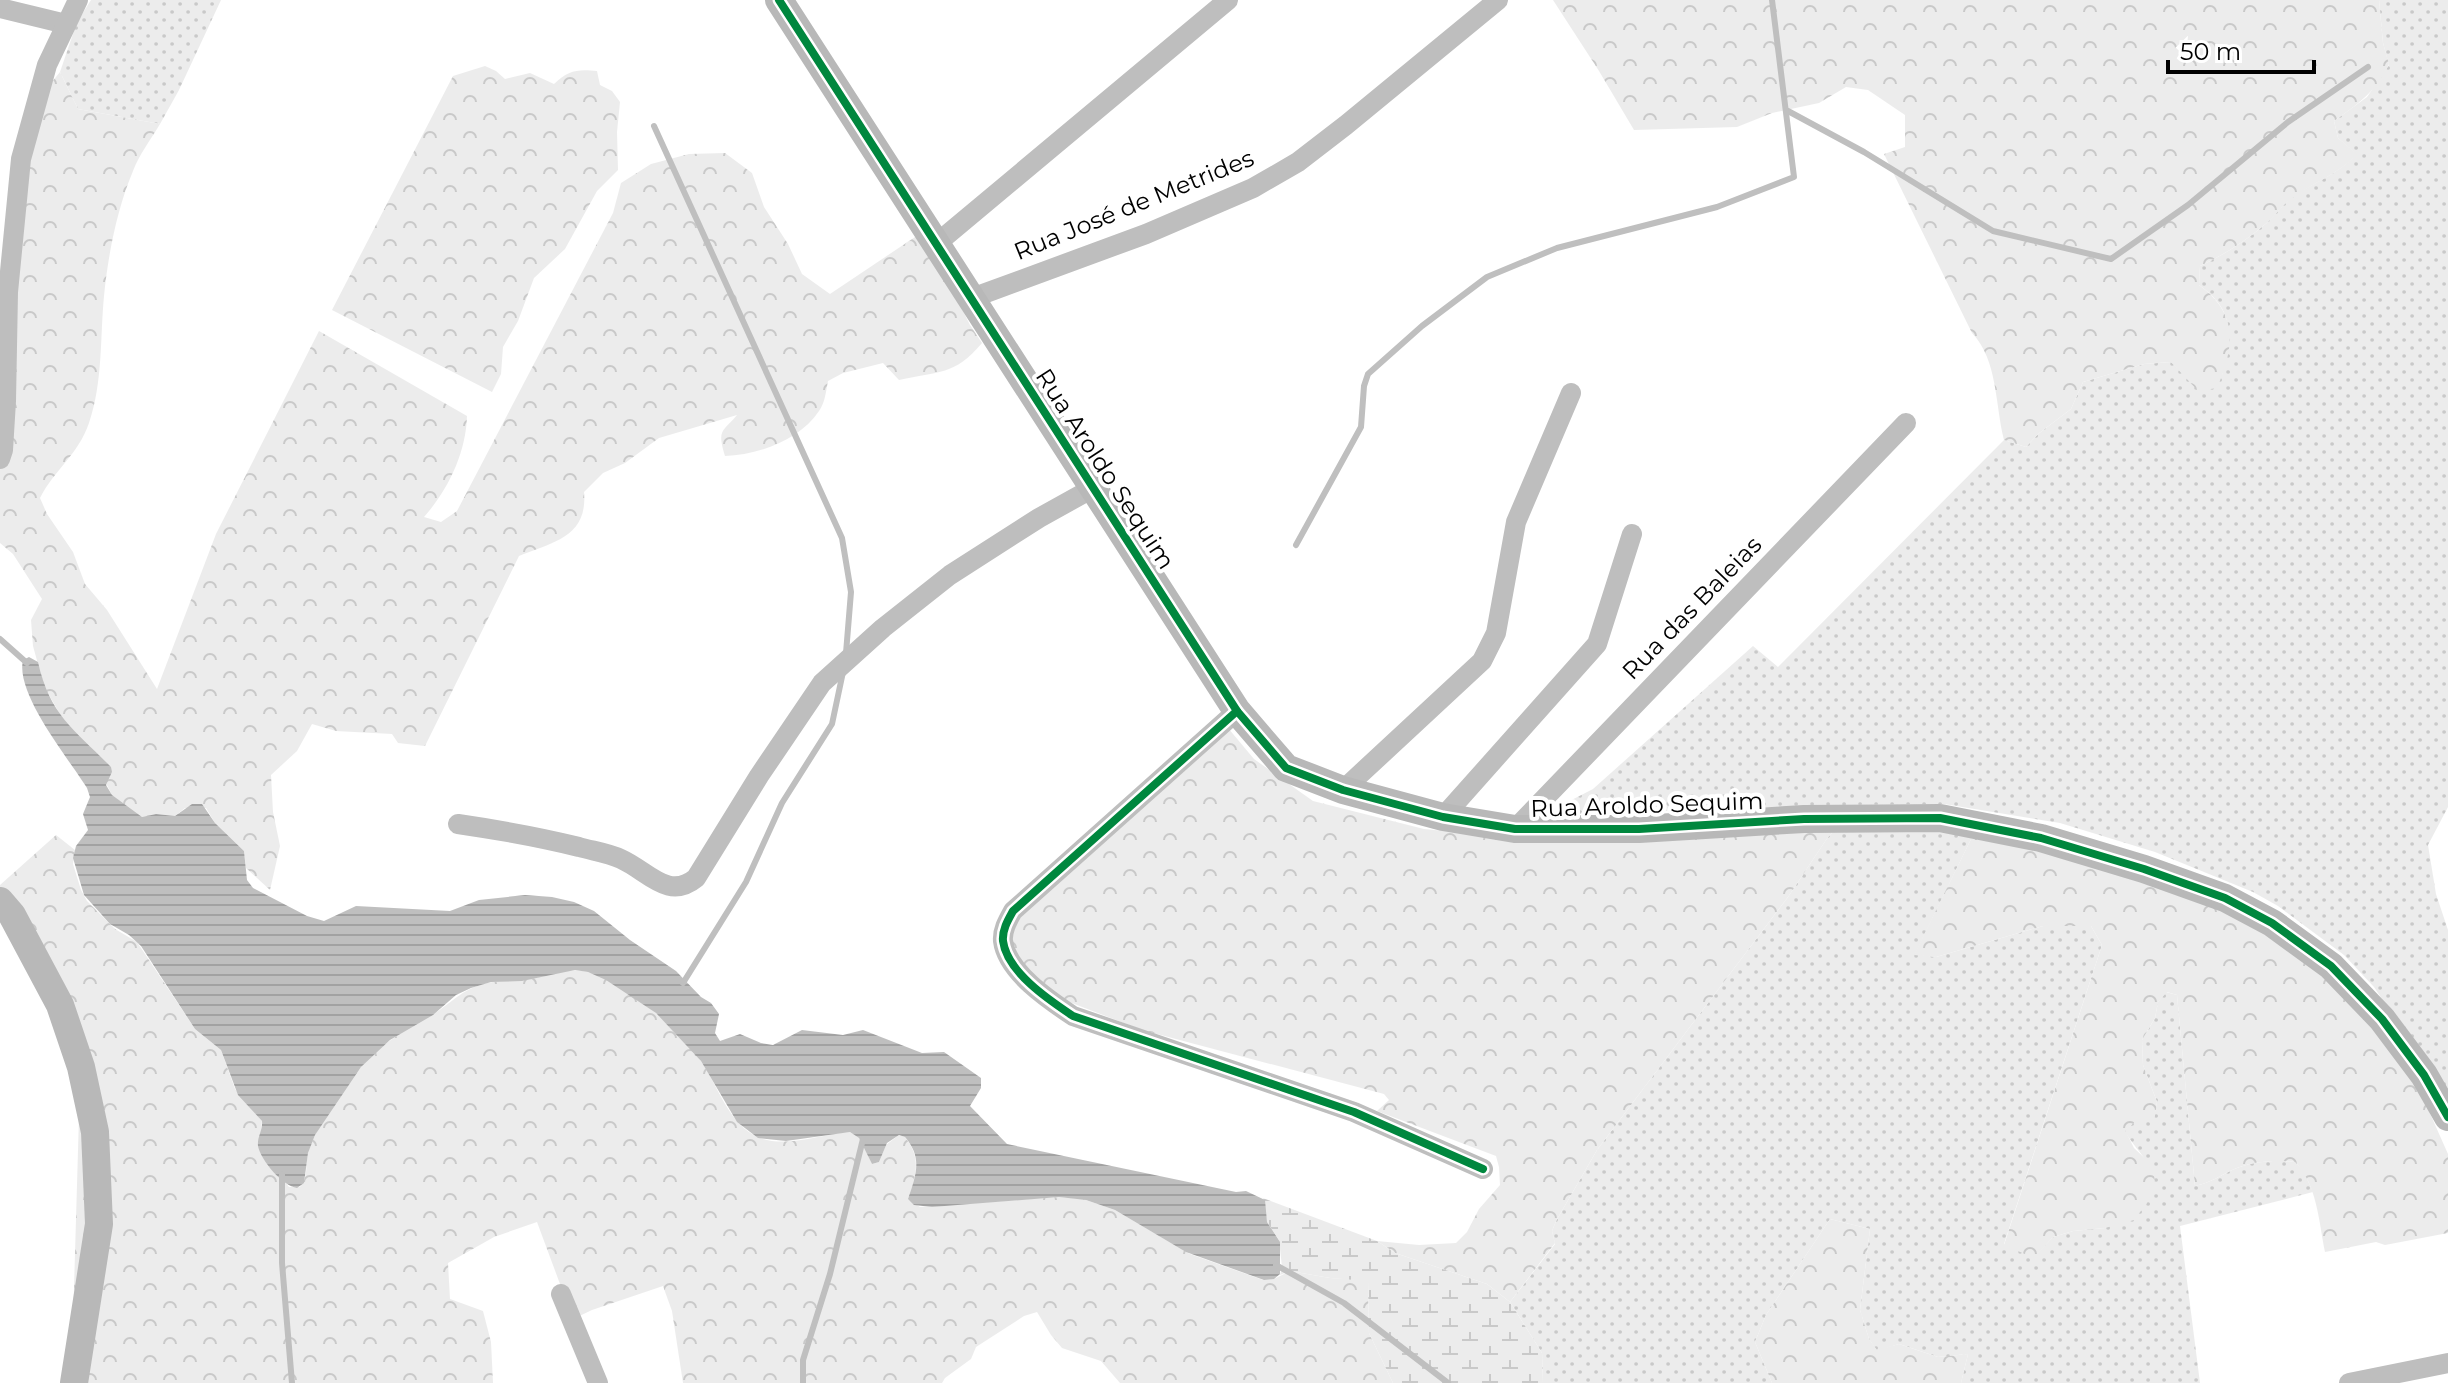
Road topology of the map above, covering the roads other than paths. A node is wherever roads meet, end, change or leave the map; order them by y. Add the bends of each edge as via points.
1 (78, 0) edge
2 (779, 0) edge
3 (1228, 0) edge
4 (1498, 0) edge
5 (0, 8) edge
6 (48, 9) edge
7 (66, 24) junction
8 (47, 65) junction
9 (936, 244) junction
10 (972, 298) junction
11 (1571, 393) dead end
12 (1906, 423) dead end
13 (2, 454) edge
14 (1093, 488) junction
15 (1632, 534) dead end
16 (1237, 711) junction
17 (1343, 790) junction
18 (1443, 817) junction
19 (458, 824) dead end
20 (1515, 829) junction
21 (0, 901) edge
22 (2448, 1117) edge
23 (1483, 1169) dead end
24 (561, 1294) dead end
25 (2448, 1363) edge
26 (74, 1383) edge
27 (598, 1383) edge
28 (2349, 1383) edge

1 - 7 street
2 - 9 street, Rua Aroldo Sequim
3 - 9 street
4 - 10 street, Rua José de Metrides via 1298,162 1253,188
5 - 6 street
6 - 7 street
6 - 8 street
7 - 8 street
8 - 13 street via 21,159 14,212
9 - 10 street, Rua Aroldo Sequim
10 - 14 street, Rua Aroldo Sequim
11 - 17 street via 1516,522 1496,633 1482,661
12 - 20 street, Rua das Baleias
14 - 16 street, Rua Aroldo Sequim
14 - 19 street via 950,575 822,683 686,887 661,883 617,857 531,835
15 - 18 street via 1597,644
16 - 17 street, Rua Aroldo Sequim via 1286,768
16 - 23 street via 1013,911 1002,939 1007,955 1038,993 1073,1016 1354,1112
17 - 18 street, Rua Aroldo Sequim
18 - 20 street, Rua Aroldo Sequim
20 - 22 street, Rua Aroldo Sequim via 1940,818 2041,838 2144,869 2225,898 2272,923 2331,966 2382,1019
21 - 26 street via 60,1005 95,1132 99,1224
24 - 27 street
25 - 28 street

